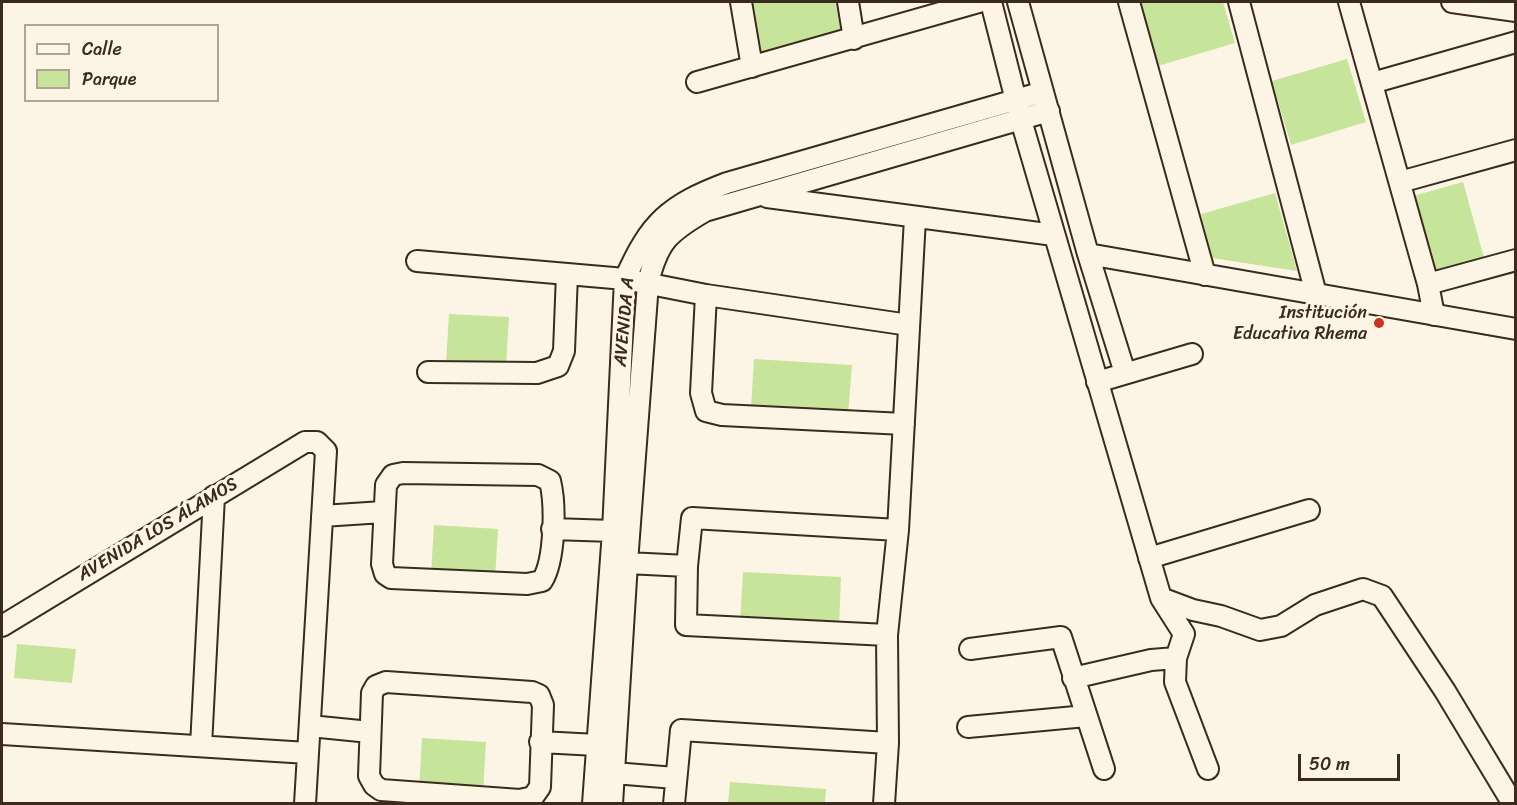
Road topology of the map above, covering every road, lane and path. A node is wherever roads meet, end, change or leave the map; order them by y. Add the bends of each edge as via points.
1 (741, 2) edge
2 (848, 2) edge
3 (979, 2) edge
4 (991, 2) edge
5 (1018, 2) edge
6 (1129, 2) edge
7 (1239, 2) edge
8 (1349, 2) edge
9 (1452, 2) edge
10 (1515, 11) edge
11 (854, 39) junction
12 (1515, 42) edge
13 (752, 67) junction
14 (697, 82) dead end
15 (1372, 83) junction
16 (1043, 92) junction
17 (1016, 100) junction
18 (1049, 111) junction
19 (1021, 120) junction
20 (1515, 150) edge
21 (1400, 182) junction
22 (758, 196) junction
23 (915, 218) junction
24 (1054, 235) junction
25 (1088, 254) junction
26 (1515, 260) edge
27 (417, 261) dead end
28 (567, 274) junction
29 (1205, 275) junction
30 (625, 279) junction
31 (648, 283) junction
32 (1428, 285) junction
33 (1316, 294) junction
34 (706, 295) junction
35 (1434, 315) junction
36 (909, 325) junction
37 (1515, 329) edge
38 (1191, 354) dead end
39 (428, 372) dead end
40 (1125, 373) junction
41 (1097, 381) junction
42 (904, 424) junction
43 (214, 496) junction
44 (1310, 510) dead end
45 (383, 512) junction
46 (322, 516) junction
47 (552, 529) junction
48 (898, 530) junction
49 (613, 531) junction
50 (1149, 558) junction
51 (627, 563) junction
52 (687, 567) junction
53 (1161, 598) junction
54 (2, 626) edge
55 (887, 635) junction
56 (970, 649) dead end
57 (1176, 658) junction
58 (1073, 678) junction
59 (1086, 716) junction
60 (310, 726) junction
61 (968, 727) dead end
62 (370, 732) junction
63 (2, 734) edge
64 (540, 742) junction
65 (888, 743) junction
66 (201, 746) junction
67 (308, 753) junction
68 (605, 758) junction
69 (1104, 769) dead end
70 (1208, 770) dead end
71 (675, 778) junction
72 (305, 804) edge
73 (593, 804) edge
74 (612, 804) edge
75 (674, 804) edge
76 (884, 804) edge
77 (1514, 804) edge

1 - 13 street
2 - 11 street
3 - 11 street
4 - 17 street
5 - 16 street
6 - 29 street
7 - 33 street
8 - 15 street
9 - 10 street
11 - 13 street
12 - 15 street
13 - 14 street
15 - 21 street
16 - 17 street, AVENIDA A
16 - 18 street
17 - 19 street
17 - 30 street, AVENIDA A via 702,193 676,207 655,225
18 - 19 street, AVENIDA A
18 - 25 street
19 - 22 street, AVENIDA A
19 - 24 street
20 - 21 street
21 - 32 street
22 - 23 street
22 - 31 street, AVENIDA A via 705,211 669,236 654,257
23 - 24 street
23 - 36 street
24 - 41 street
25 - 29 street
25 - 40 street
26 - 32 street
27 - 28 street
28 - 30 street
28 - 39 street via 564,351 558,366 537,373
29 - 33 street
30 - 31 street
30 - 49 street, AVENIDA A
31 - 34 street
31 - 51 street, AVENIDA A
32 - 35 street
33 - 35 street
34 - 36 street
34 - 42 street via 701,393 706,411
35 - 37 street
36 - 42 street
38 - 40 street
40 - 41 street
41 - 50 street
42 - 48 street
43 - 46 street, AVENIDA LOS ÁLAMOS via 305,442 317,442 326,451
43 - 54 street, AVENIDA LOS ÁLAMOS
43 - 66 street
44 - 50 street
45 - 46 street
45 - 47 street via 386,485 393,475 538,475 550,482
45 - 47 street via 382,564 391,578 526,584 543,581 549,571
46 - 60 street
47 - 49 street
48 - 52 street via 692,518
48 - 55 street
49 - 68 street, AVENIDA A
50 - 53 street
51 - 52 street
51 - 68 street, AVENIDA A
52 - 55 street via 686,625
53 - 57 street via 1184,634
53 - 77 street via 1260,630 1281,626 1315,605 1363,589 1382,596
55 - 65 street
56 - 58 street via 1061,637
57 - 58 street
57 - 70 street via 1175,682
58 - 59 street
59 - 61 street
59 - 69 street
60 - 62 street
60 - 67 street
62 - 64 street via 372,693 376,686 386,682 532,692 539,695 543,705
62 - 64 street via 369,776 381,790 520,800 533,797 540,787
63 - 66 street
64 - 68 street
65 - 71 street via 681,730
65 - 76 street
66 - 67 street
67 - 72 street
68 - 71 street
68 - 73 street, AVENIDA A
68 - 74 street, AVENIDA A
71 - 75 street

